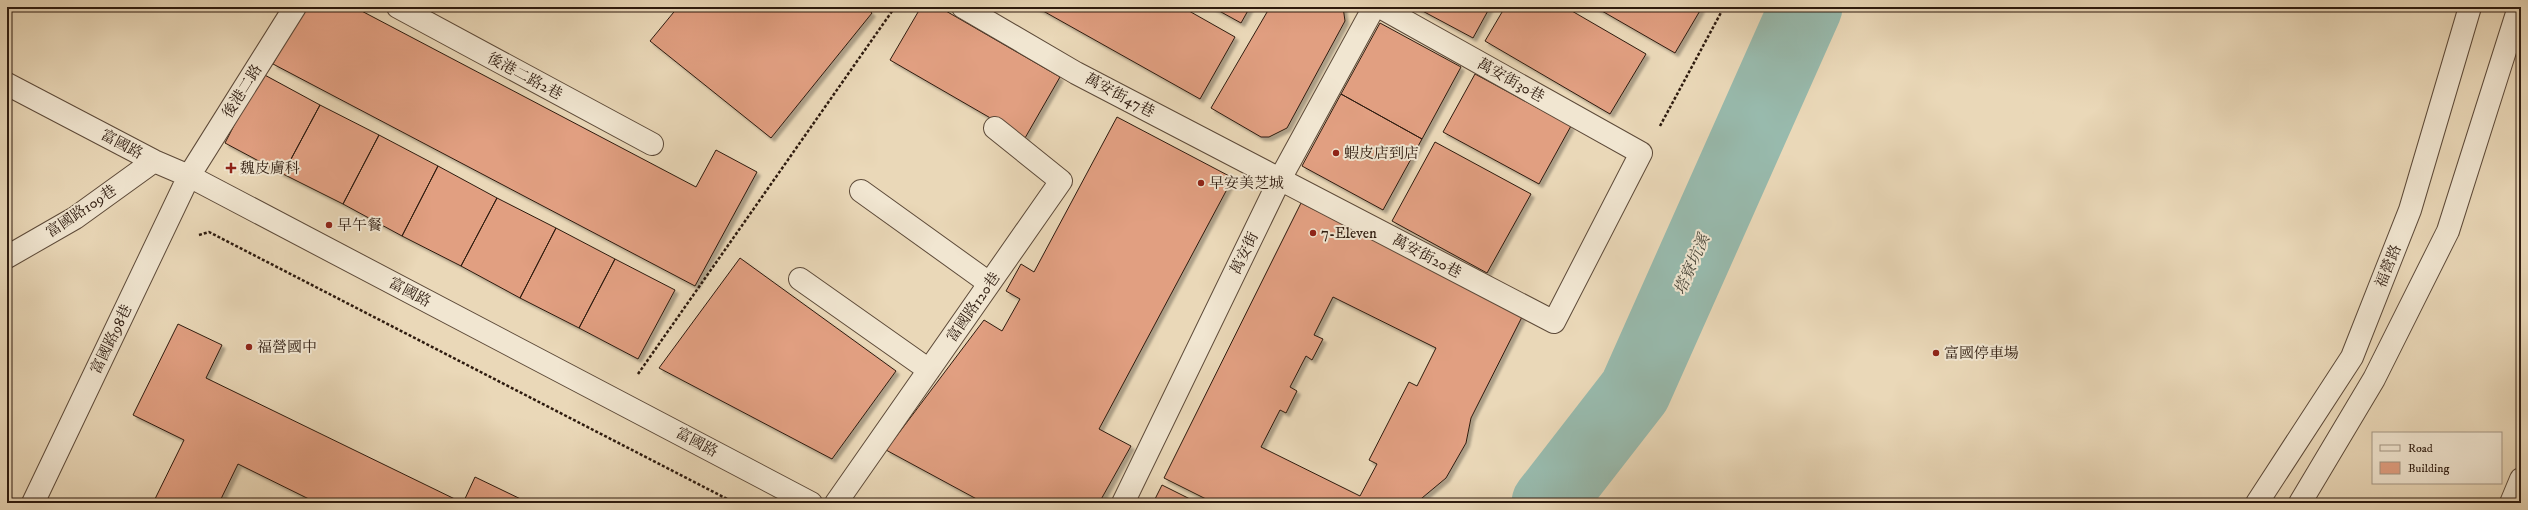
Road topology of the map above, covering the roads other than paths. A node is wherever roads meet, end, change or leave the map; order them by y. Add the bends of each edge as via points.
1 (295, 7) edge
2 (398, 7) edge
3 (963, 7) edge
4 (1374, 7) edge
5 (1380, 7) edge
6 (2470, 7) edge
7 (2518, 7) edge
8 (7, 84) edge
9 (995, 128) dead end
10 (652, 144) dead end
11 (154, 161) junction
12 (189, 176) junction
13 (1280, 179) junction
14 (861, 191) dead end
15 (7, 257) edge
16 (800, 279) dead end
17 (990, 283) junction
18 (1554, 322) joint
19 (929, 370) junction
20 (2521, 479) edge
21 (33, 503) edge
22 (811, 503) edge
23 (836, 503) edge
24 (1123, 503) edge
25 (2257, 503) edge
26 (2300, 503) edge
27 (2511, 503) edge

1 - 12 street, 後港二路
2 - 10 street, 後港二路2巷
3 - 13 street, 萬安街47巷 via 1076,73
4 - 13 street, 萬安街
5 - 18 street, 萬安街30巷 via 1642,153
6 - 25 street, 福營路 via 2410,210 2352,357
7 - 26 street via 2448,231 2374,379
8 - 11 street, 富國路
9 - 17 street, 富國路120巷 via 1061,180
11 - 12 street, 富國路
11 - 15 street, 富國路109巷 via 75,218
12 - 21 street, 富國路98巷
12 - 22 street, 富國路
13 - 18 street, 萬安街20巷
13 - 24 street, 萬安街
14 - 17 street
16 - 19 street
17 - 19 street, 富國路120巷
19 - 23 street, 富國路120巷
20 - 27 street

